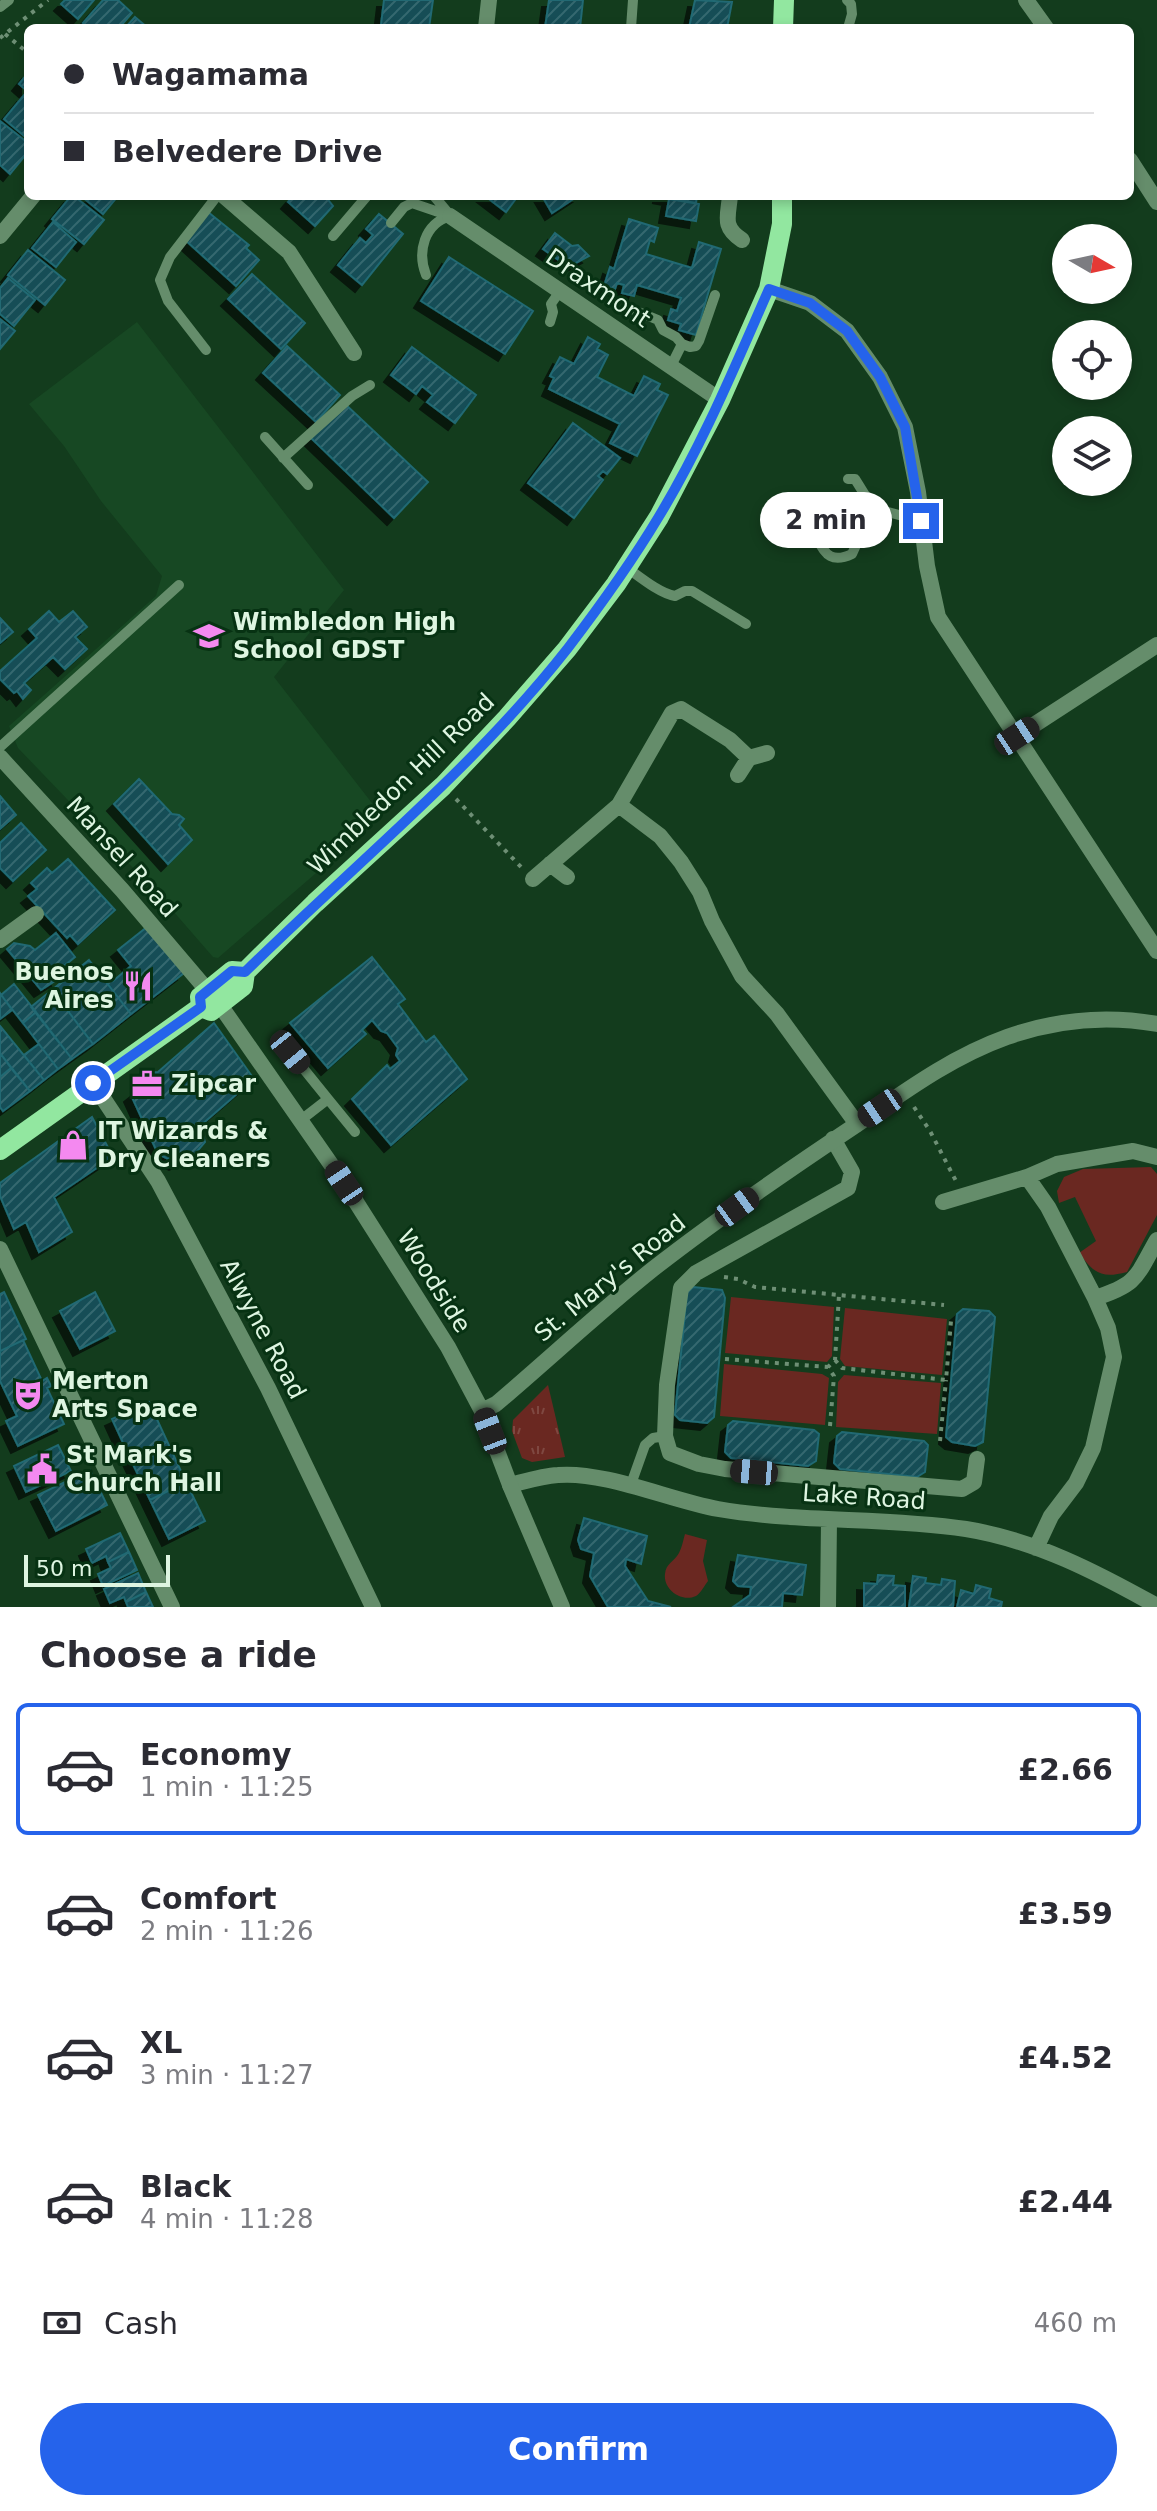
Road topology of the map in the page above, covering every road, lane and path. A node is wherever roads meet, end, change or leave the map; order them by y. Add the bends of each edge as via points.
1 (9, 0) edge
2 (48, 0) edge
3 (489, 0) edge
4 (633, 0) edge
5 (784, 0) edge
6 (847, 0) edge
7 (1035, 3) edge
8 (0, 7) edge
9 (486, 24) edge
10 (631, 24) edge
11 (783, 24) edge
12 (849, 24) edge
13 (1044, 24) edge
14 (2, 36) edge
15 (24, 50) edge
16 (1134, 166) edge
17 (30, 200) edge
18 (214, 200) edge
19 (229, 200) edge
20 (364, 200) edge
21 (437, 200) edge
22 (730, 200) edge
23 (782, 200) edge
24 (1157, 202) edge
25 (450, 216) junction
26 (391, 223) dead end
27 (0, 236) edge
28 (333, 236) dead end
29 (742, 240) dead end
30 (426, 275) dead end
31 (769, 289) junction
32 (560, 291) junction
33 (715, 295) dead end
34 (629, 308) dead end
35 (550, 322) dead end
36 (682, 344) junction
37 (206, 350) dead end
38 (354, 353) dead end
39 (671, 366) junction
40 (370, 385) dead end
41 (720, 400) junction
42 (265, 437) dead end
43 (283, 458) junction
44 (848, 479) dead end
45 (308, 485) dead end
46 (873, 508) junction
47 (832, 511) dead end
48 (921, 521) junction
49 (626, 567) junction
50 (179, 585) dead end
51 (746, 624) dead end
52 (1157, 645) edge
53 (1017, 736) junction
54 (0, 747) edge
55 (767, 753) dead end
56 (0, 757) edge
57 (749, 758) junction
58 (738, 775) dead end
59 (443, 786) junction
60 (619, 805) junction
61 (550, 864) junction
62 (567, 877) dead end
63 (533, 879) joint
64 (36, 914) dead end
65 (0, 940) edge
66 (1157, 951) edge
67 (209, 1001) junction
68 (1157, 1024) edge
69 (290, 1052) dead end
70 (93, 1083) junction
71 (903, 1092) junction
72 (328, 1099) junction
73 (301, 1120) junction
74 (857, 1124) junction
75 (355, 1132) dead end
76 (833, 1139) junction
77 (0, 1150) edge
78 (1157, 1157) edge
79 (1027, 1177) junction
80 (963, 1195) junction
81 (943, 1202) dead end
82 (1157, 1240) edge
83 (0, 1249) edge
84 (696, 1273) junction
85 (839, 1295) junction
86 (1095, 1298) junction
87 (944, 1305) dead end
88 (951, 1321) dead end
89 (725, 1359) dead end
90 (835, 1360) junction
91 (828, 1367) junction
92 (842, 1368) junction
93 (834, 1376) junction
94 (946, 1380) junction
95 (482, 1411) junction
96 (830, 1426) dead end
97 (665, 1436) junction
98 (940, 1441) dead end
99 (977, 1459) dead end
100 (510, 1485) junction
101 (630, 1487) junction
102 (829, 1520) junction
103 (1036, 1548) junction
104 (1157, 1606) edge
105 (172, 1607) edge
106 (373, 1607) edge
107 (562, 1607) edge
108 (828, 1607) edge

1 - 8 lane
2 - 14 path
3 - 9 street
4 - 10 lane
5 - 11 main road
6 - 12 lane
7 - 13 street
14 - 15 path
16 - 24 street
17 - 27 street
18 - 37 lane via 170,257 160,280 168,301
19 - 38 street via 289,252
20 - 28 lane
21 - 25 lane
22 - 29 street via 727,225
23 - 31 main road, Wimbledon Hill Road
25 - 26 lane via 412,203
25 - 30 lane via 440,219 422,247
25 - 32 street, Draxmont
31 - 41 main road, Wimbledon Hill Road
31 - 48 street via 810,303 847,331 880,377 905,427
32 - 35 lane via 551,304
32 - 39 street, Draxmont
33 - 36 lane via 696,346
34 - 36 lane via 658,320
36 - 39 lane
39 - 41 street, Draxmont
40 - 43 lane
41 - 49 main road, Wimbledon Hill Road via 659,517
42 - 43 lane
43 - 45 lane
44 - 46 lane via 855,479
46 - 47 lane via 852,554 842,559 832,557 817,538
46 - 48 lane
48 - 53 street via 938,617
49 - 51 lane via 667,594 692,591
49 - 59 main road, Wimbledon Hill Road via 567,649
50 - 54 lane
52 - 53 street
53 - 66 street
55 - 57 street
56 - 67 street, Mansel Road via 154,928
57 - 58 street
57 - 60 street via 681,709 672,713
59 - 63 path
59 - 67 main road, Wimbledon Hill Road via 245,972 232,971
60 - 61 street
60 - 74 street via 660,836 681,862 742,976 777,1014
61 - 62 street
61 - 63 street
64 - 65 street
67 - 70 main road, Wimbledon Hill Road
67 - 73 street, Woodside
68 - 71 street, St. Mary's Road via 1093,1020 1043,1027 973,1051
69 - 72 lane
70 - 77 main road, Wimbledon Hill Road
70 - 106 street, Alwyne Road via 158,1181 268,1388
71 - 74 street, St. Mary's Road
71 - 80 path
72 - 73 lane
72 - 75 lane
73 - 95 street, Woodside via 448,1347
74 - 76 street, St. Mary's Road
76 - 84 street via 852,1172 848,1188
76 - 95 street, St. Mary's Road via 655,1268
78 - 79 street via 1133,1151 1057,1164
79 - 80 street
79 - 86 street
80 - 81 street
82 - 86 street via 1134,1280
83 - 105 street
84 - 85 path via 755,1287
84 - 97 street via 681,1288
85 - 87 path
85 - 90 path
86 - 103 street via 1114,1357 1093,1448
88 - 94 path
89 - 91 path
90 - 91 path
90 - 92 path
91 - 93 path
92 - 93 path
92 - 94 path
93 - 96 path
94 - 98 path
95 - 100 street, Woodside
97 - 99 street via 670,1453 699,1464 931,1488 962,1489 974,1482
97 - 101 lane via 645,1445
100 - 101 street, Lake Road via 559,1474
100 - 107 street, Woodside
101 - 102 street, Lake Road via 720,1509
102 - 103 street, Lake Road via 935,1525
102 - 108 street
103 - 104 street, Lake Road

